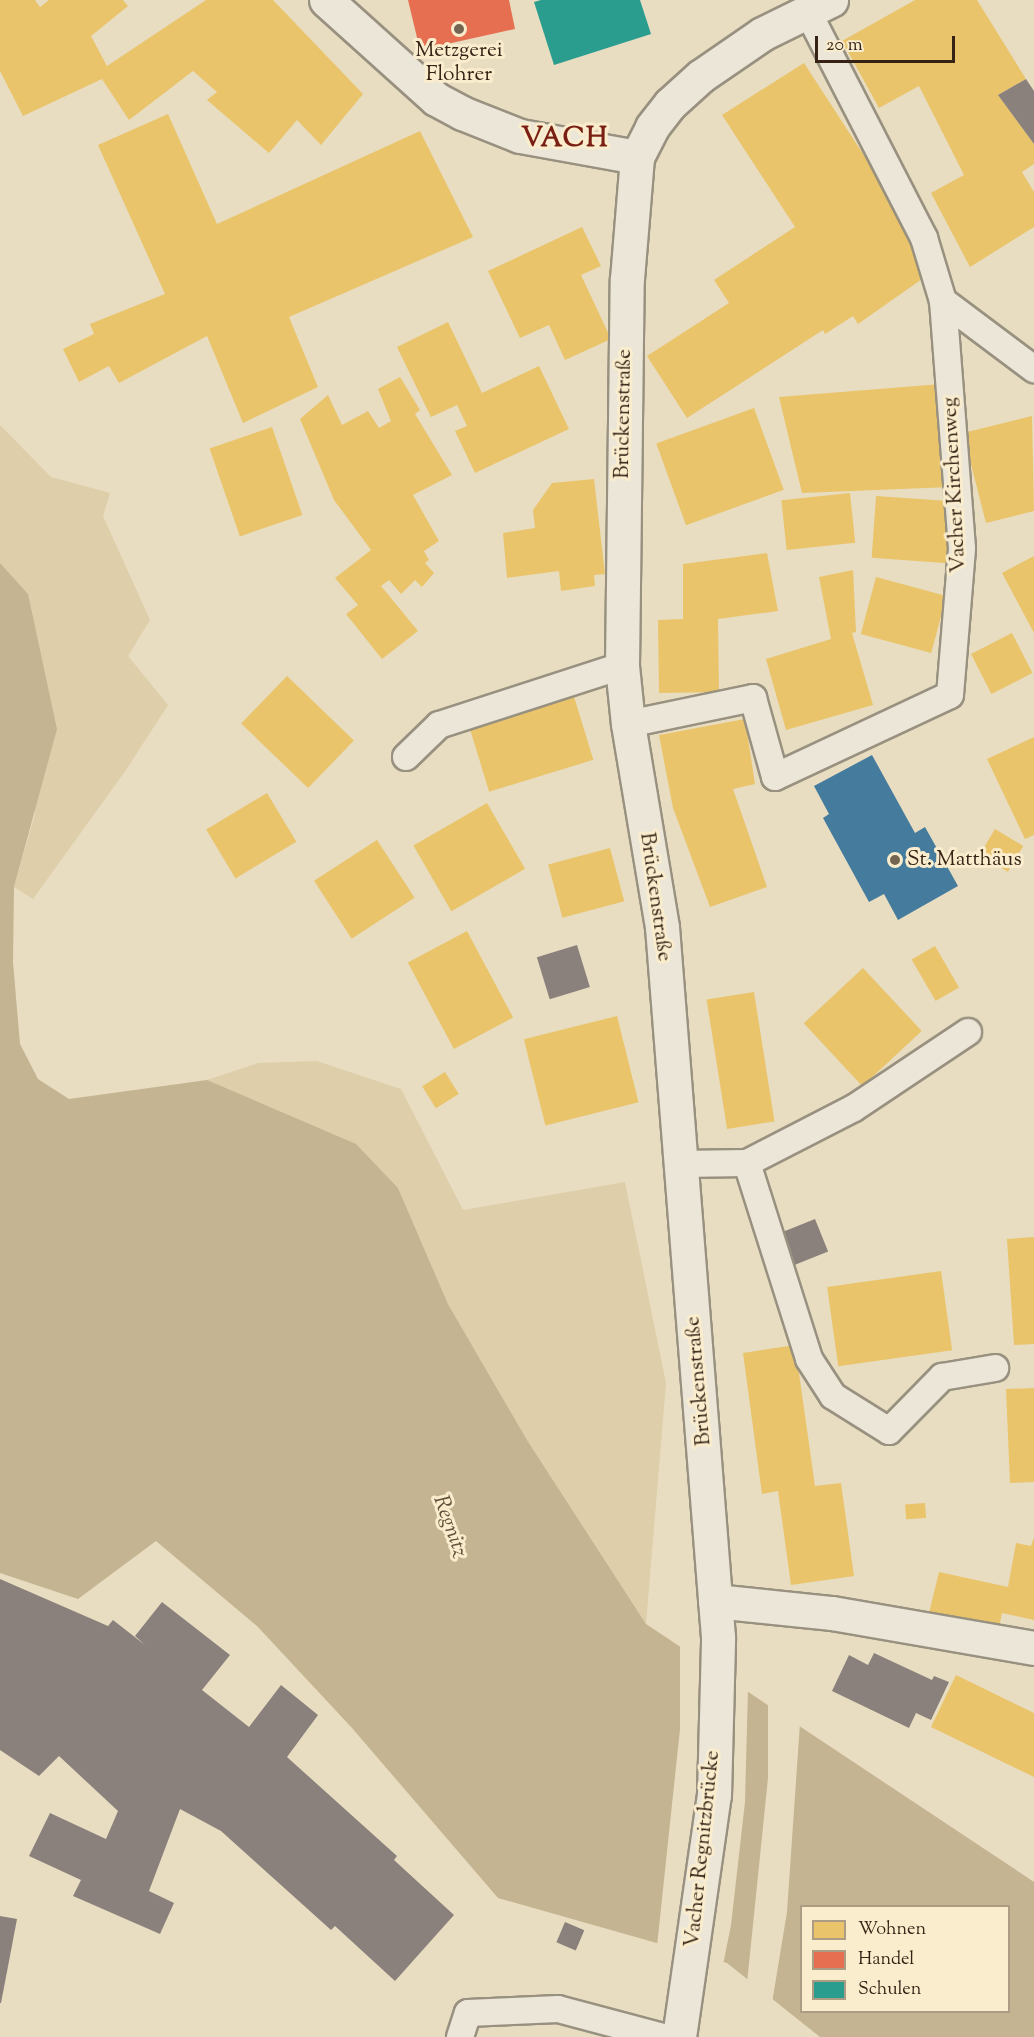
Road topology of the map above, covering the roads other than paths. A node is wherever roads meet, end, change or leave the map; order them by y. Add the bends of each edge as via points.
1 (326, 0) edge
2 (819, 6) edge
3 (637, 157) junction
4 (943, 301) junction
5 (1034, 369) edge
6 (622, 666) junction
7 (628, 724) junction
8 (406, 757) dead end
9 (968, 1032) dead end
10 (747, 1163) junction
11 (680, 1164) junction
12 (995, 1368) dead end
13 (715, 1601) junction
14 (718, 1637) joint
15 (1034, 1648) edge
16 (460, 2037) edge
17 (663, 2037) edge
18 (679, 2037) edge

1 - 3 main road via 436,99 520,136
2 - 3 main road via 762,34 701,76 670,104
2 - 4 lane, Vacher Kirchenweg via 924,238
3 - 6 main road, Brückenstraße via 622,405
4 - 5 lane
4 - 7 lane, Vacher Kirchenweg via 962,548 950,695 775,777 753,698
6 - 7 main road, Brückenstraße
6 - 8 lane via 439,725
7 - 11 main road, Brückenstraße via 662,927
9 - 10 lane via 854,1108
10 - 11 lane
10 - 12 lane via 809,1359 833,1396 889,1431 942,1377
11 - 13 main road, Brückenstraße
13 - 14 main road, Brückenstraße
13 - 15 main road via 832,1613
14 - 18 main road, Vacher Regnitzbrücke via 714,1796
16 - 17 lane via 468,2013 558,2008

